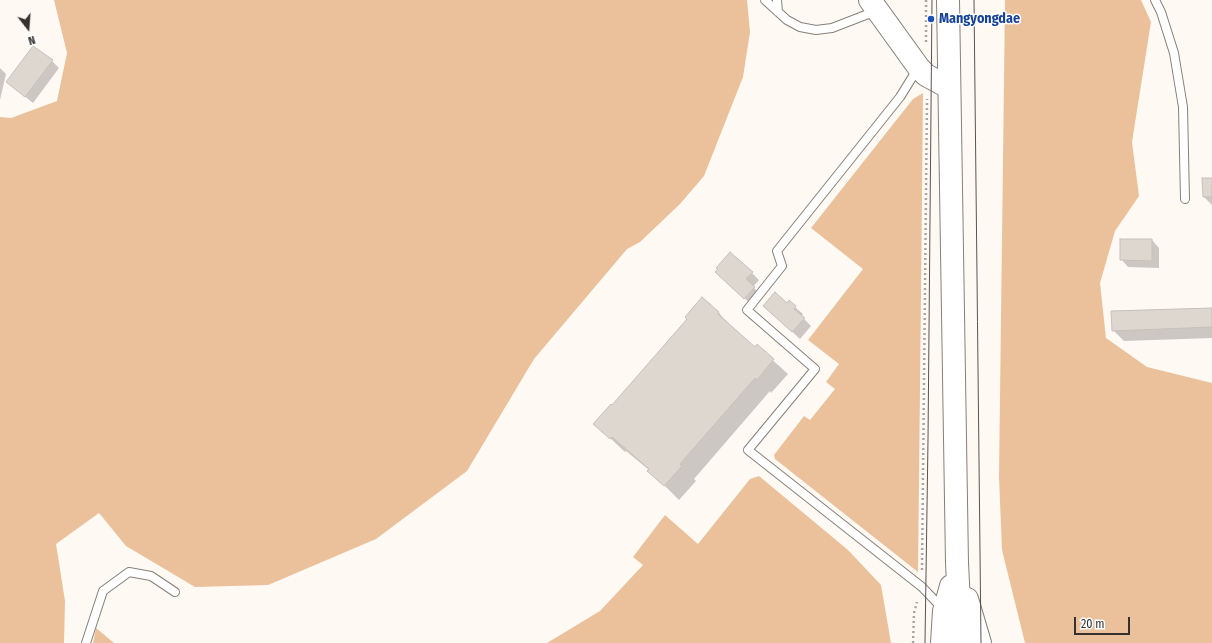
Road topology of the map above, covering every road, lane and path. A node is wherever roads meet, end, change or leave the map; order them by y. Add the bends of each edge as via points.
1 (765, 0) edge
2 (777, 0) edge
3 (926, 0) edge
4 (948, 0) edge
5 (1155, 0) edge
6 (874, 5) edge
7 (778, 12) junction
8 (926, 45) dead end
9 (922, 71) junction
10 (948, 88) junction
11 (1185, 199) dead end
12 (956, 563) junction
13 (922, 587) junction
14 (175, 592) dead end
15 (944, 611) junction
16 (86, 643) edge
17 (913, 643) edge
18 (942, 643) edge
19 (961, 643) edge
20 (980, 643) edge

1 - 7 lane
2 - 7 lane
3 - 8 path
4 - 10 main road
5 - 11 lane via 1174,53 1183,108
6 - 7 lane via 865,17 832,28 816,30 800,27
6 - 9 main road
9 - 10 main road
9 - 13 path
9 - 13 lane via 777,251 782,266 747,310 815,369 748,450
10 - 12 main road
12 - 15 main road
12 - 19 main road
12 - 20 main road
13 - 15 lane
13 - 17 path via 914,613
14 - 16 lane via 151,576 129,572 103,591
15 - 18 main road

